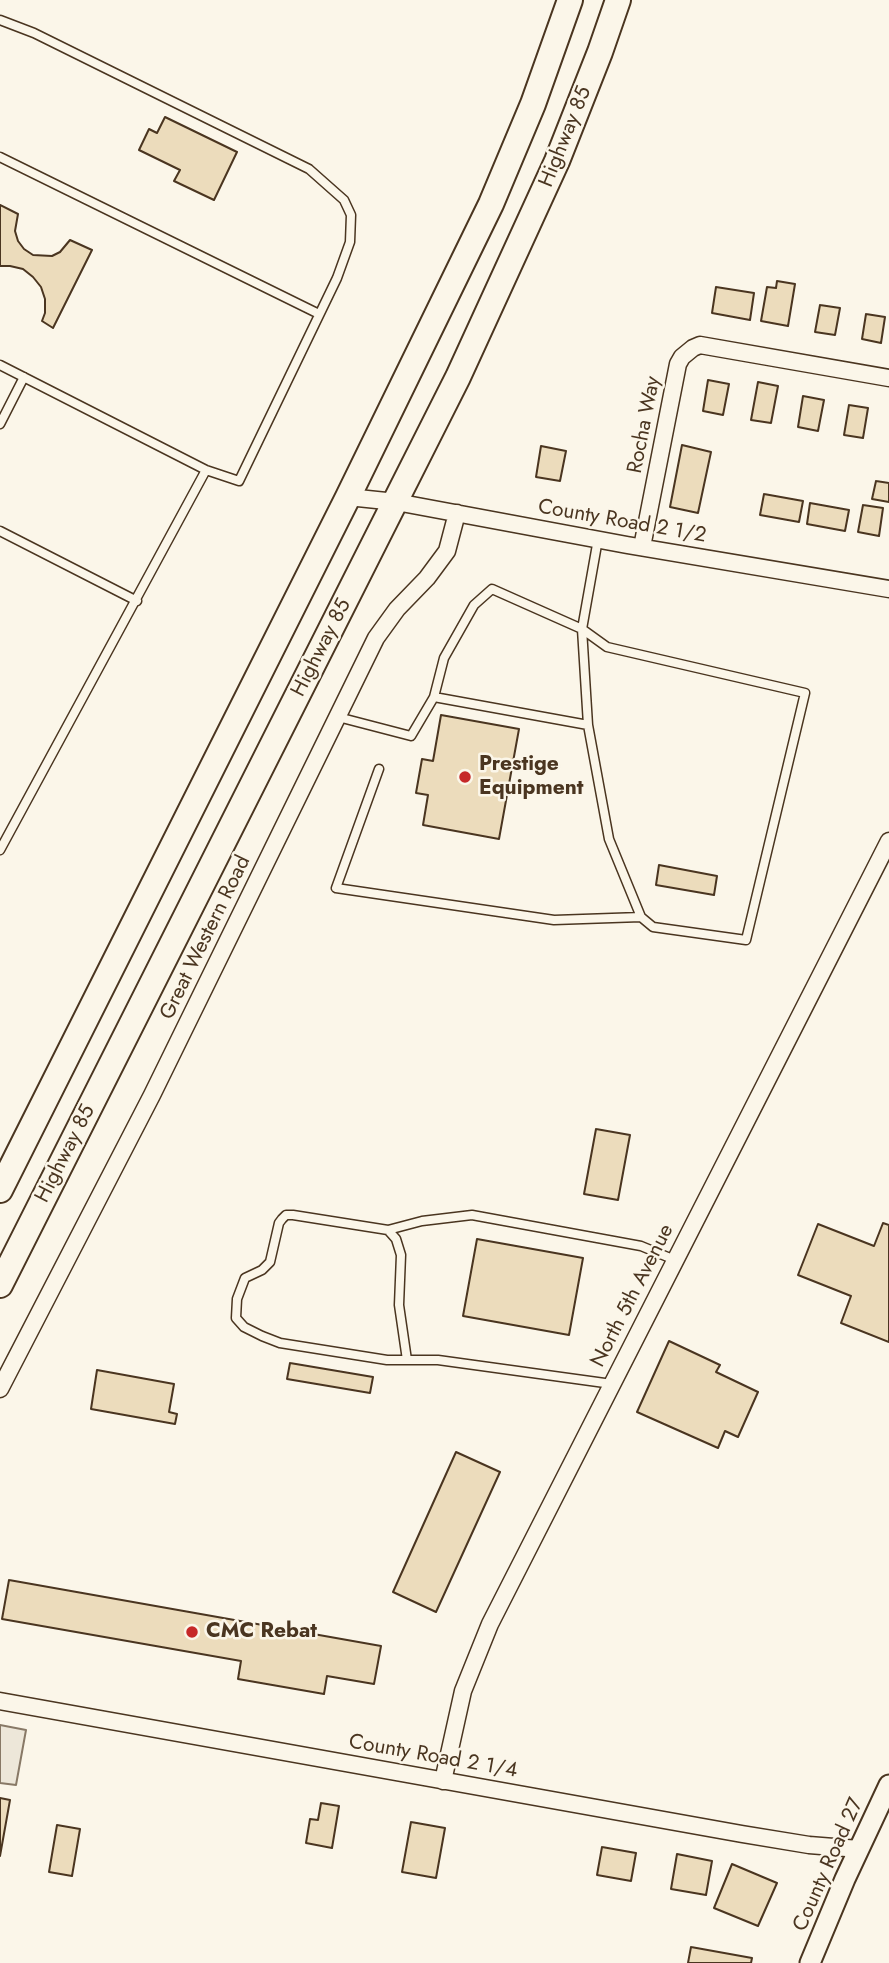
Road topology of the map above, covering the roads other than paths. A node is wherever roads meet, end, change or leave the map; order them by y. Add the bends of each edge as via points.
1 (570, 0) edge
2 (618, 0) edge
3 (0, 20) edge
4 (0, 157) edge
5 (319, 314) junction
6 (0, 365) edge
7 (24, 377) junction
8 (889, 379) edge
9 (0, 424) edge
10 (206, 470) junction
11 (348, 497) junction
12 (396, 502) junction
13 (457, 513) junction
14 (0, 531) edge
15 (598, 539) junction
16 (642, 547) junction
17 (889, 589) edge
18 (137, 601) junction
19 (582, 629) junction
20 (433, 697) junction
21 (338, 717) junction
22 (588, 724) junction
23 (379, 769) dead end
24 (889, 841) edge
25 (0, 850) edge
26 (641, 917) junction
27 (0, 1190) edge
28 (388, 1230) junction
29 (675, 1260) junction
30 (0, 1285) edge
31 (407, 1360) junction
32 (612, 1384) junction
33 (0, 1389) edge
34 (0, 1701) edge
35 (443, 1781) junction
36 (889, 1785) edge
37 (859, 1849) junction
38 (810, 1963) edge

1 - 11 highway, Highway 85 via 507,170
2 - 12 highway, Highway 85 via 525,233
3 - 5 lane via 309,169 344,200 351,215 350,242
4 - 5 lane
5 - 10 lane via 239,481
6 - 7 lane
7 - 9 lane
7 - 10 lane
8 - 16 street, Rocha Way via 700,345 693,348 678,364
10 - 18 lane
11 - 12 street, County Road 2 1/2
11 - 27 highway, Highway 85
12 - 13 street, County Road 2 1/2
12 - 30 highway, Highway 85
13 - 15 street, County Road 2 1/2
13 - 21 street, Great Western Road via 447,551 376,638
14 - 18 lane
15 - 16 street, County Road 2 1/2
15 - 19 lane
16 - 17 street, County Road 2 1/2
18 - 25 lane
19 - 20 lane via 492,589 474,605 444,658
19 - 22 lane
19 - 26 lane via 607,647 805,693 746,940 653,927
20 - 21 lane via 411,736
20 - 22 lane
21 - 33 street, Great Western Road via 152,1095
22 - 26 lane via 609,839
23 - 26 lane via 337,888 554,920
24 - 29 street, North 5th Avenue
28 - 29 lane via 472,1215 640,1246
28 - 31 lane via 401,1255 399,1306
28 - 31 lane via 286,1215 279,1223 270,1262 245,1278 239,1288 236,1318 244,1327 280,1343
29 - 32 street, North 5th Avenue
31 - 32 lane via 438,1360
32 - 35 street, North 5th Avenue via 490,1624 463,1691
34 - 35 street, County Road 2 1/4
35 - 37 street, County Road 2 1/4 via 809,1845
36 - 37 street, County Road 27
37 - 38 street, County Road 27

